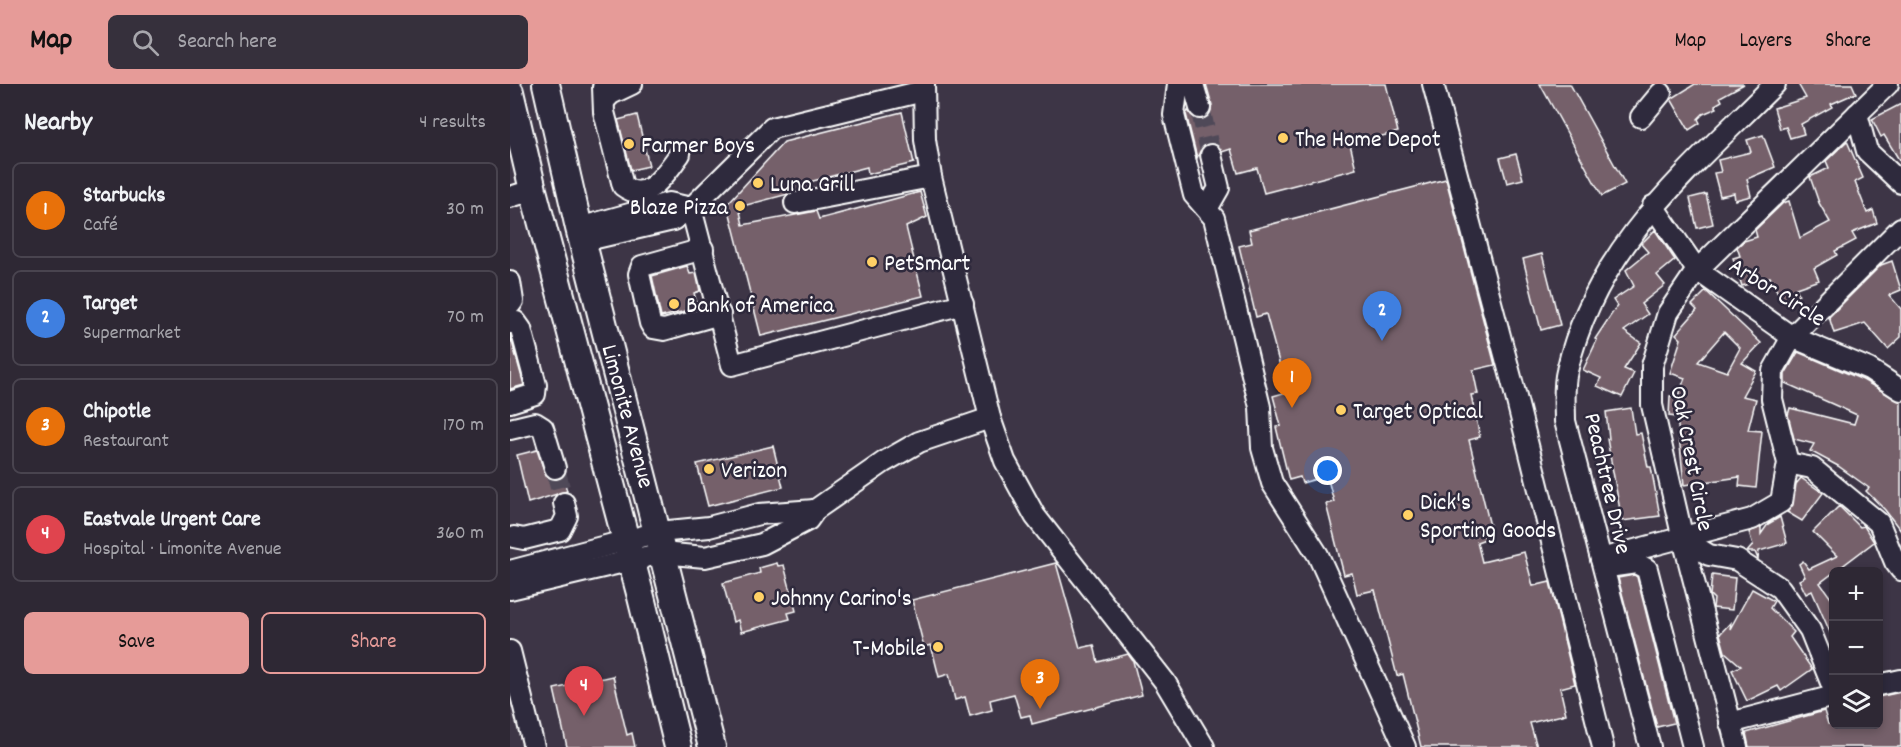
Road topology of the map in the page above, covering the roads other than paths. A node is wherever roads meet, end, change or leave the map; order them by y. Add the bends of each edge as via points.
1 (546, 84) edge
2 (632, 84) edge
3 (1178, 84) edge
4 (1193, 84) edge
5 (1432, 84) edge
6 (1776, 84) edge
7 (1888, 84) edge
8 (923, 87) edge
9 (1662, 87) edge
10 (510, 92) edge
11 (605, 92) edge
12 (1200, 108) tunnel mouth
13 (1857, 114) junction
14 (1641, 117) dead end
15 (680, 154) dead end
16 (1211, 154) tunnel mouth
17 (931, 177) junction
18 (1901, 183) edge
19 (522, 194) edge
20 (795, 204) dead end
21 (1653, 206) junction
22 (692, 208) junction
23 (1207, 209) junction
24 (1901, 228) edge
25 (581, 234) junction
26 (703, 249) junction
27 (1697, 270) junction
28 (510, 282) edge
29 (963, 304) junction
30 (510, 305) edge
31 (720, 314) junction
32 (510, 323) edge
33 (1792, 337) junction
34 (1901, 390) edge
35 (510, 402) edge
36 (990, 418) junction
37 (510, 429) edge
38 (1788, 463) junction
39 (555, 468) tunnel mouth
40 (564, 503) tunnel mouth
41 (815, 510) junction
42 (511, 532) edge
43 (1683, 539) junction
44 (660, 543) junction
45 (629, 550) junction
46 (1602, 564) junction
47 (510, 570) edge
48 (1901, 570) edge
49 (510, 590) edge
50 (510, 651) edge
51 (1829, 680) edge
52 (1901, 680) edge
53 (1883, 685) edge
54 (1829, 697) edge
55 (1730, 723) junction
56 (534, 747) edge
57 (678, 747) edge
58 (712, 747) edge
59 (1204, 747) edge
60 (1405, 747) edge
61 (1603, 747) edge
62 (1650, 747) edge
63 (1693, 747) edge
64 (1737, 747) edge

1 - 25 main road, Limonite Avenue
2 - 11 street via 611,94
3 - 23 street via 1174,115 1194,195
4 - 12 street
5 - 61 street via 1513,385
6 - 21 street, Peachtree Drive
7 - 13 street, Oak Crest Circle
8 - 17 street
8 - 22 street via 772,128
9 - 14 street
10 - 19 main road, Limonite Avenue
11 - 15 street via 604,112 619,179 630,191 652,187
13 - 18 street via 1867,150
13 - 27 street, Oak Crest Circle
16 - 23 street via 1219,188
17 - 20 street
17 - 29 street
19 - 45 main road, Limonite Avenue
21 - 27 street, Arbor Circle
21 - 46 street, Peachtree Drive via 1614,258 1585,311 1566,373 1565,421
22 - 25 street via 673,220
22 - 26 street
23 - 60 street via 1214,218 1260,407 1262,448 1272,483 1318,555
24 - 33 street
25 - 44 main road, Limonite Avenue
26 - 31 street
26 - 31 street via 642,266 639,274 650,323 653,328 664,330
27 - 33 street, Arbor Circle
27 - 43 street, Oak Crest Circle via 1668,313 1652,366 1652,405
28 - 30 street
29 - 31 street via 732,365
29 - 36 street
32 - 35 street via 516,322 521,329 536,385 535,394
33 - 34 street, Arbor Circle via 1869,369
33 - 38 street via 1773,371 1772,399
36 - 41 street via 919,442
36 - 59 street via 1005,461 1035,516 1165,682
37 - 39 street via 535,423 543,428
38 - 43 street via 1781,502 1752,519
38 - 48 street via 1812,468 1879,523
40 - 42 street via 567,516 560,530 524,539
41 - 44 street via 759,514
41 - 44 street via 808,520 762,544 705,557
43 - 46 street
43 - 51 street via 1709,555 1737,560 1780,588 1810,630
43 - 55 street, Oak Crest Circle
44 - 45 street
44 - 58 main road, Limonite Avenue
45 - 47 street
45 - 49 street
45 - 57 main road, Limonite Avenue
46 - 62 street, Peachtree Drive
46 - 63 street via 1636,563 1647,569
50 - 56 street
52 - 53 street
54 - 55 street
55 - 64 street, Oak Crest Circle

